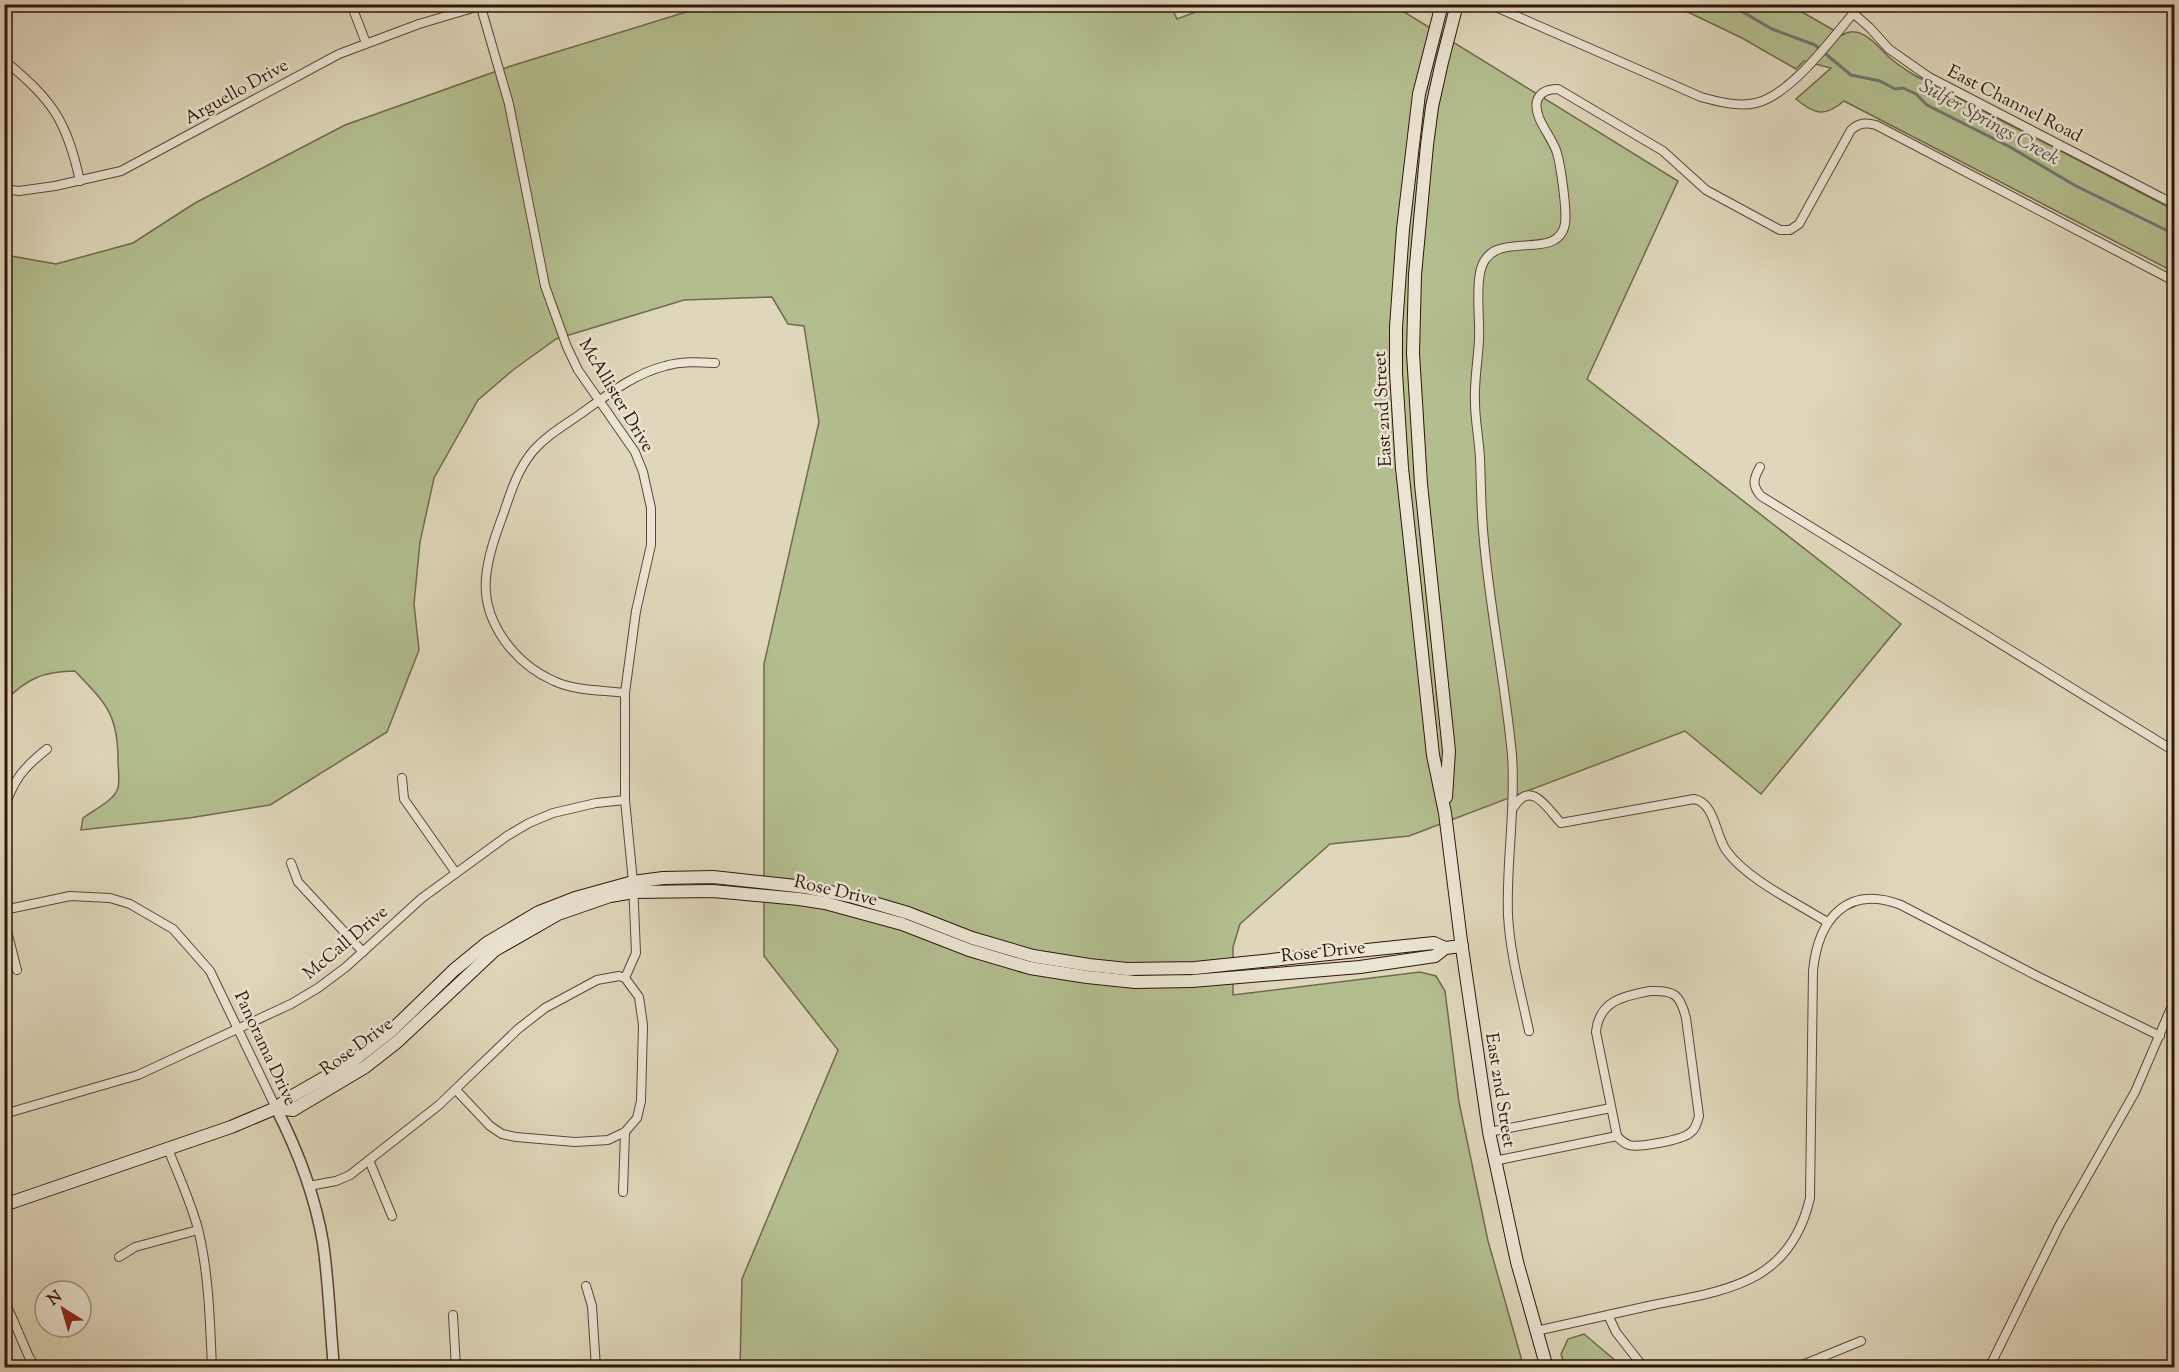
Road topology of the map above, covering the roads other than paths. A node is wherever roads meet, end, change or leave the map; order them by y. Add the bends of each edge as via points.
1 (351, 4) edge
2 (1442, 4) edge
3 (1458, 4) edge
4 (1489, 4) edge
5 (1861, 4) edge
6 (482, 5) edge
7 (1853, 14) junction
8 (366, 43) junction
9 (4, 60) edge
10 (80, 181) junction
11 (4, 189) edge
12 (2175, 204) edge
13 (2175, 281) edge
14 (715, 363) dead end
15 (599, 401) junction
16 (1760, 467) dead end
17 (625, 693) junction
18 (47, 749) dead end
19 (2175, 751) edge
20 (402, 778) dead end
21 (625, 800) junction
22 (1513, 807) junction
23 (4, 810) edge
24 (1445, 813) junction
25 (291, 863) dead end
26 (456, 873) junction
27 (634, 887) junction
28 (4, 911) edge
29 (1827, 922) junction
30 (1462, 946) junction
31 (363, 952) junction
32 (17, 970) dead end
33 (625, 978) junction
34 (2175, 1001) edge
35 (238, 1028) junction
36 (1529, 1031) dead end
37 (2160, 1036) junction
38 (456, 1090) junction
39 (276, 1108) junction
40 (1611, 1108) junction
41 (4, 1114) edge
42 (625, 1132) junction
43 (1489, 1132) junction
44 (1617, 1136) junction
45 (168, 1149) junction
46 (369, 1160) junction
47 (1494, 1161) junction
48 (309, 1186) junction
49 (623, 1192) dead end
50 (4, 1205) edge
51 (392, 1215) dead end
52 (198, 1230) junction
53 (118, 1257) dead end
54 (586, 1286) dead end
55 (4, 1299) edge
56 (453, 1315) dead end
57 (1608, 1315) junction
58 (1536, 1331) junction
59 (1861, 1341) dead end
60 (36, 1368) edge
61 (212, 1368) edge
62 (334, 1368) edge
63 (456, 1368) edge
64 (596, 1368) edge
65 (1547, 1368) edge
66 (1644, 1368) edge
67 (1795, 1368) edge
68 (1989, 1368) edge

1 - 8 street
2 - 24 main road, East 2nd Street via 1419,94 1407,181 1396,374 1402,468 1433,755
3 - 24 main road, East 2nd Street via 1432,107 1427,145 1415,275 1413,353 1421,484 1449,751
4 - 7 street via 1701,97 1721,103 1754,104 1791,82
5 - 7 street
6 - 8 street, Arguello Drive
6 - 15 street, McAllister Drive via 509,104 545,286 567,347
7 - 12 street, East Channel Road via 1904,62 1929,77
8 - 10 street, Arguello Drive via 121,171
9 - 10 street via 48,100 65,127
10 - 11 street, Arguello Drive via 19,191
13 - 22 street via 1867,122 1851,130 1799,224 1790,230 1780,230 1706,190 1663,151 1558,89 1539,95 1537,111 1560,166 1565,222 1562,232 1550,243 1500,248 1484,262 1479,280 1474,401 1483,531 1512,760
14 - 15 street via 666,366 632,380
15 - 17 street, McAllister Drive via 635,452 651,508 651,544 636,611
15 - 17 street via 551,434 516,477 489,553 488,603 511,650 526,665 569,686
16 - 19 street via 1754,489 1761,496
17 - 21 street, McAllister Drive
18 - 23 street via 26,766
20 - 26 street via 404,799
21 - 26 street, McCall Drive via 553,813 529,823
21 - 27 street, McAllister Drive
22 - 29 street via 1525,795 1532,795 1561,823 1701,800 1734,861
22 - 36 street via 1508,916
24 - 30 main road, East 2nd Street
25 - 31 street via 298,882
26 - 31 street, McCall Drive
27 - 30 main road, Rose Drive via 663,878 713,877 805,886 908,913 1033,956 1127,969 1195,968 1434,943 1445,948
27 - 33 street, McAllister Drive via 636,953
27 - 39 main road, Rose Drive via 575,898 539,912 487,943 390,1032 350,1063
28 - 32 street
28 - 35 street, Panorama Drive via 70,896 110,898 130,904 173,929 200,958
29 - 37 street via 1862,900 1889,900
29 - 57 street via 1815,951 1813,971 1810,1198 1797,1236 1770,1267 1735,1287
30 - 43 main road, East 2nd Street
31 - 35 street, McCall Drive via 309,994
33 - 38 street via 597,980 545,1008
33 - 42 street via 639,997 643,1025 641,1101 637,1118
34 - 37 street
35 - 39 street, Panorama Drive
35 - 41 street, McCall Drive via 138,1075
37 - 68 street via 2135,1092 2059,1226
38 - 42 street via 502,1134 575,1142 608,1140
38 - 46 street
39 - 45 main road, Rose Drive
39 - 48 street, Panorama Drive
40 - 43 street
40 - 44 street
40 - 44 street via 1596,1032 1598,1018 1610,1005 1629,995 1665,991 1676,995 1686,1018 1699,1107 1696,1126 1680,1138 1637,1146
42 - 49 street
43 - 47 main road, East 2nd Street
44 - 47 street
45 - 50 main road, Rose Drive
45 - 52 street
46 - 48 street via 350,1175
46 - 51 street
47 - 58 main road, East 2nd Street
48 - 62 street, Panorama Drive via 322,1243
52 - 53 street via 135,1247
52 - 61 street via 207,1282
54 - 64 street via 592,1306
55 - 60 street
56 - 63 street
57 - 58 street
57 - 66 street
58 - 65 main road, East 2nd Street
59 - 67 street

